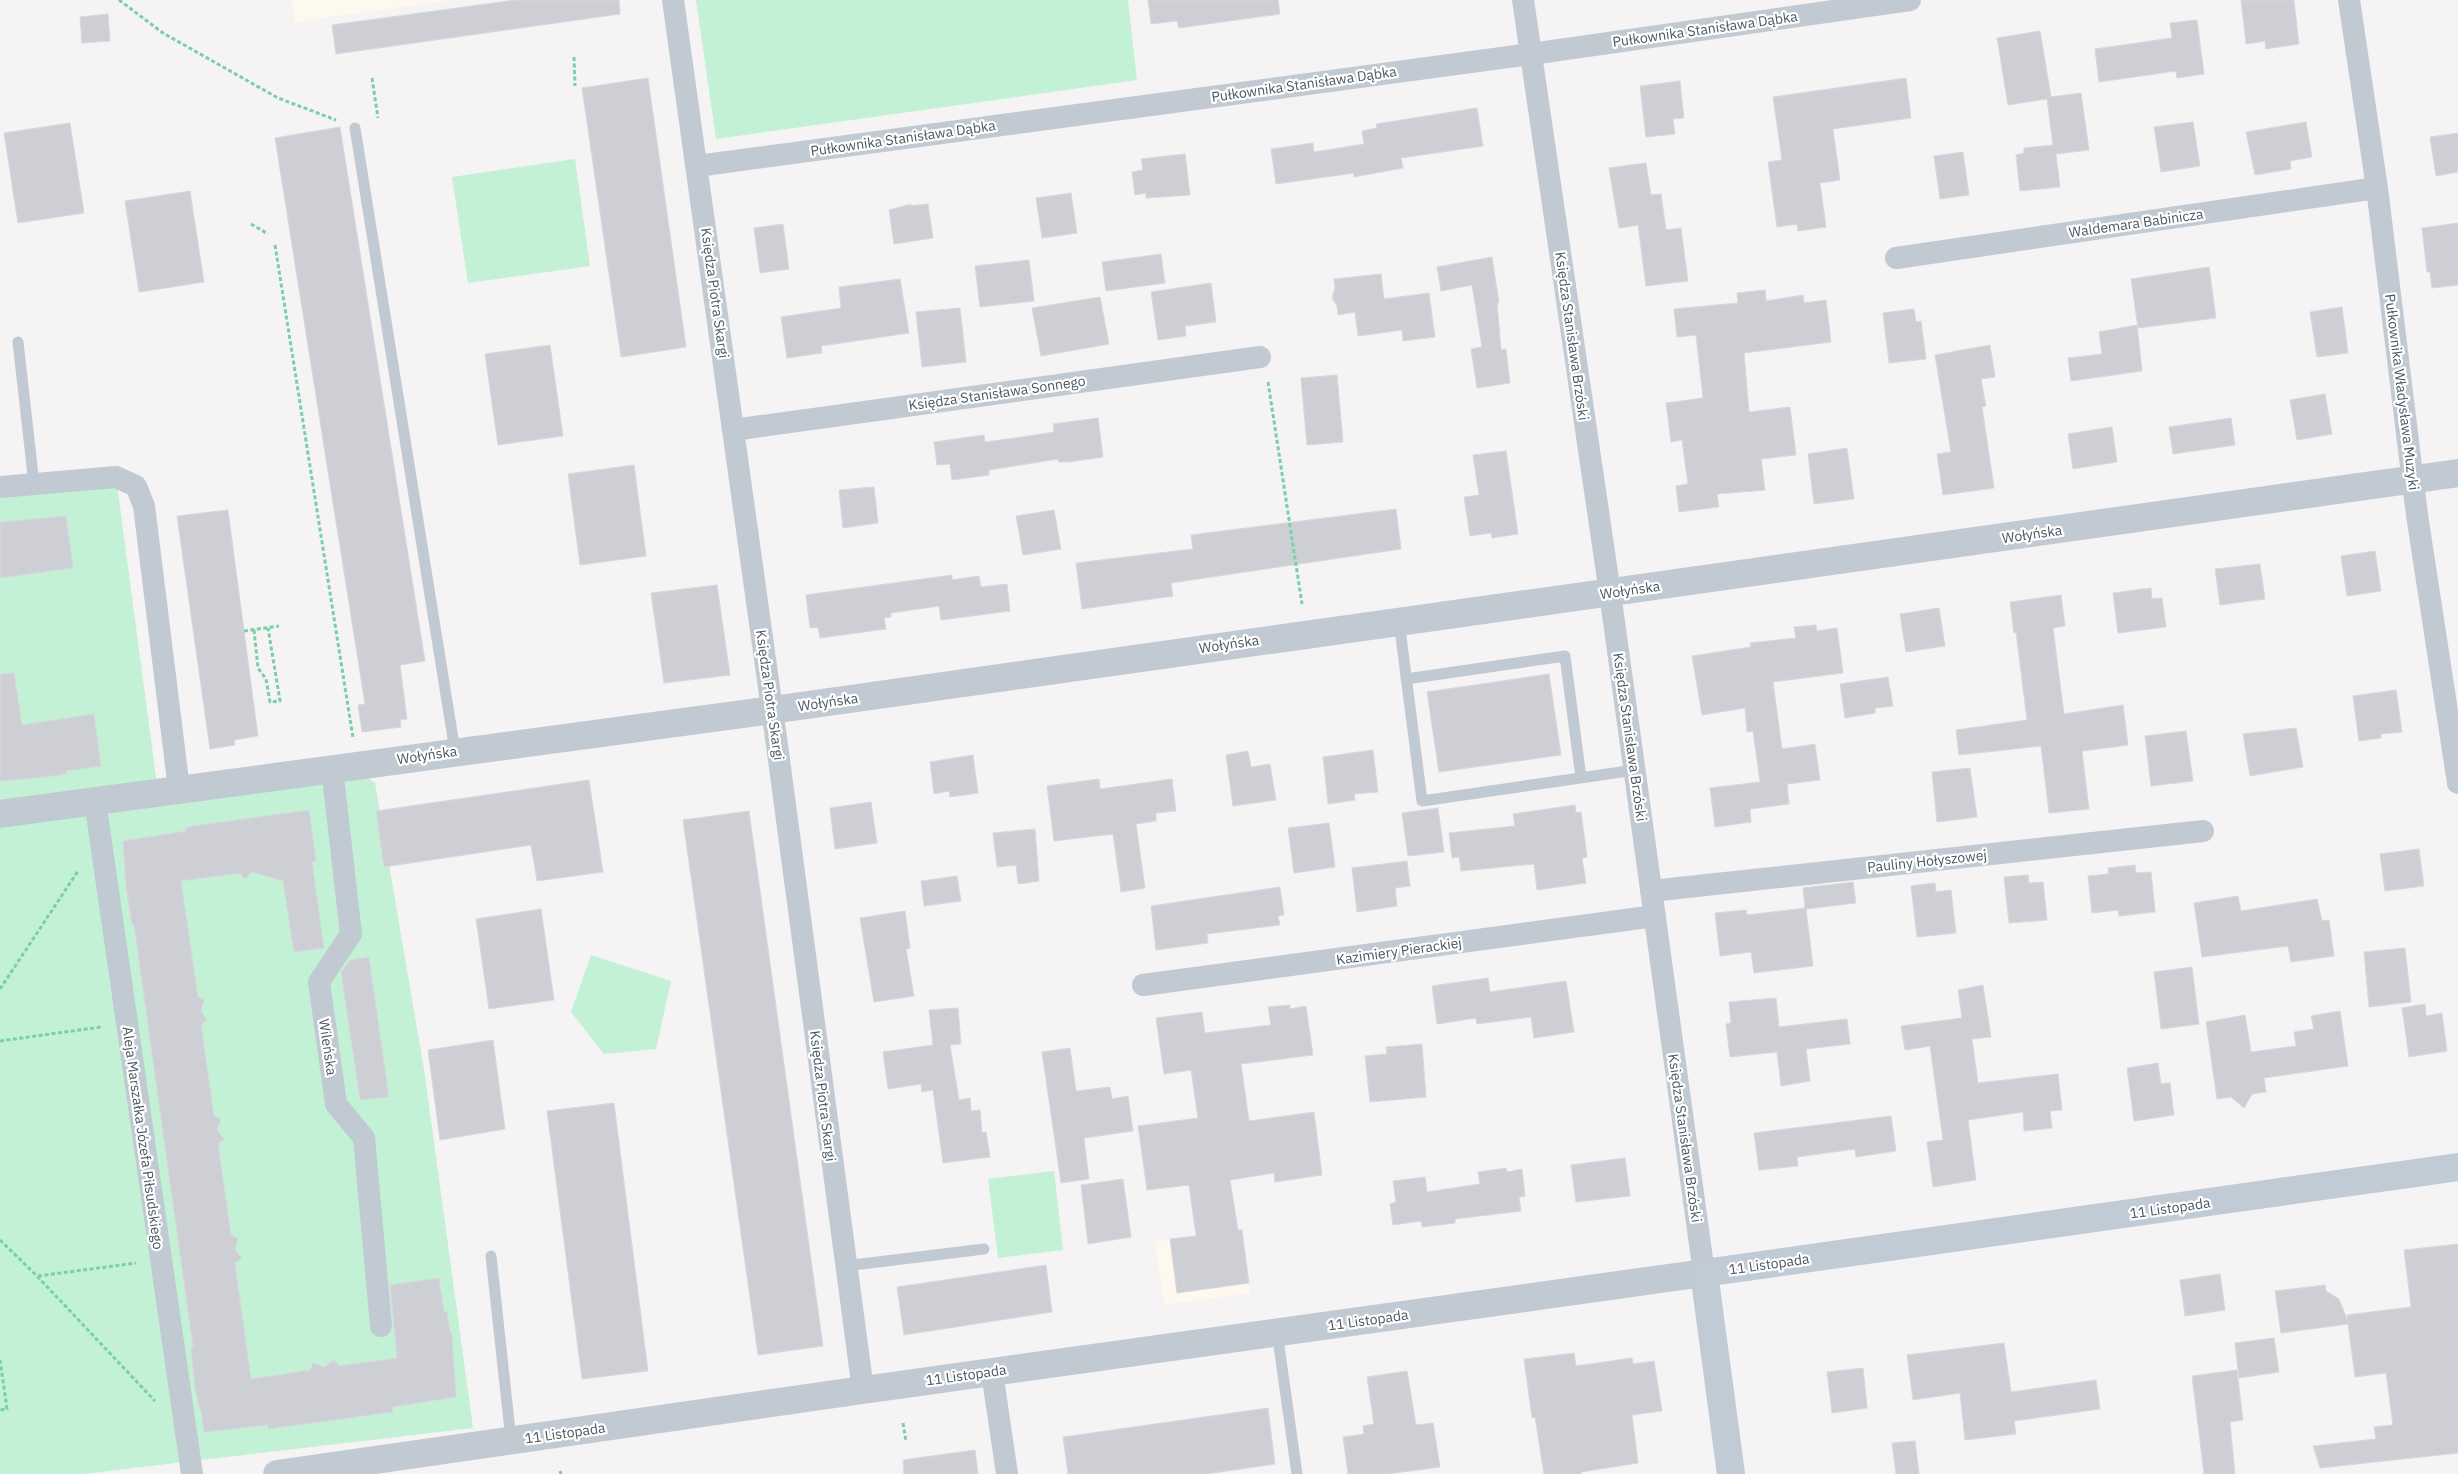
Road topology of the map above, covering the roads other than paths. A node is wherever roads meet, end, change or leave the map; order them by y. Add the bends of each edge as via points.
1 (673, 0) edge
2 (1523, 0) edge
3 (1910, 0) edge
4 (2349, 0) edge
5 (1531, 54) junction
6 (355, 128) road end
7 (697, 166) junction
8 (2377, 188) junction
9 (1896, 258) dead end
10 (18, 342) dead end
11 (1260, 357) road end
12 (733, 430) junction
13 (2458, 473) edge
14 (2413, 479) junction
15 (34, 484) junction
16 (0, 487) edge
17 (1610, 593) junction
18 (1398, 621) junction
19 (1406, 678) junction
20 (772, 710) junction
21 (456, 751) junction
22 (332, 768) junction
23 (1635, 770) junction
24 (1581, 778) junction
25 (2458, 783) edge
26 (179, 789) junction
27 (95, 801) junction
28 (0, 814) edge
29 (2203, 831) dead end
30 (1651, 891) junction
31 (1655, 916) junction
32 (1142, 985) dead end
33 (2458, 1167) edge
34 (984, 1249) dead end
35 (491, 1256) dead end
36 (845, 1266) junction
37 (1704, 1273) junction
38 (381, 1326) dead end
39 (1277, 1332) junction
40 (992, 1372) junction
41 (863, 1390) junction
42 (511, 1440) junction
43 (192, 1474) edge
44 (277, 1474) edge
45 (1007, 1474) edge
46 (1296, 1474) edge
47 (1731, 1474) edge

1 - 7 street, Księdza Piotra Skargi
2 - 5 street, Księdza Stanisława Brzóski
3 - 5 street, Pułkownika Stanisława Dąbka
4 - 8 street, Pułkownika Władysława Muzyki
5 - 7 street, Pułkownika Stanisława Dąbka
5 - 17 street, Księdza Stanisława Brzóski
6 - 21 lane
7 - 12 street, Księdza Piotra Skargi
8 - 9 street, Waldemara Babinicza
8 - 14 street, Pułkownika Władysława Muzyki
10 - 15 lane
11 - 12 street, Księdza Stanisława Sonnego
12 - 20 street, Księdza Piotra Skargi
13 - 14 street, Wołyńska
14 - 17 street, Wołyńska
14 - 25 street, Pułkownika Władysława Muzyki
15 - 16 street
15 - 26 street via 116,477 136,486 144,506
17 - 18 street, Wołyńska
17 - 23 street, Księdza Stanisława Brzóski
18 - 19 lane
18 - 20 street, Wołyńska
19 - 24 lane via 1565,656
19 - 24 lane via 1422,801
20 - 21 street, Wołyńska
20 - 36 street, Księdza Piotra Skargi
21 - 22 street, Wołyńska
22 - 26 street, Wołyńska
22 - 38 street, Wileńska via 351,934 319,982 336,1104 364,1138
23 - 24 lane
23 - 30 street, Księdza Stanisława Brzóski
26 - 27 street, Wołyńska
27 - 28 street, Wołyńska
27 - 43 street, Aleja Marszałka Józefa Piłsudskiego
29 - 30 street, Pauliny Hołyszowej
30 - 31 street, Księdza Stanisława Brzóski
31 - 32 street, Kazimiery Pierackiej
31 - 37 street, Księdza Stanisława Brzóski
33 - 37 main road, 11 Listopada
34 - 36 lane
35 - 42 lane
36 - 41 street, Księdza Piotra Skargi
37 - 39 street, 11 Listopada
37 - 47 main road, Księdza Stanisława Brzóski
39 - 40 street, 11 Listopada
39 - 46 lane
40 - 41 street, 11 Listopada
40 - 45 street
41 - 42 street, 11 Listopada
42 - 44 street, 11 Listopada

